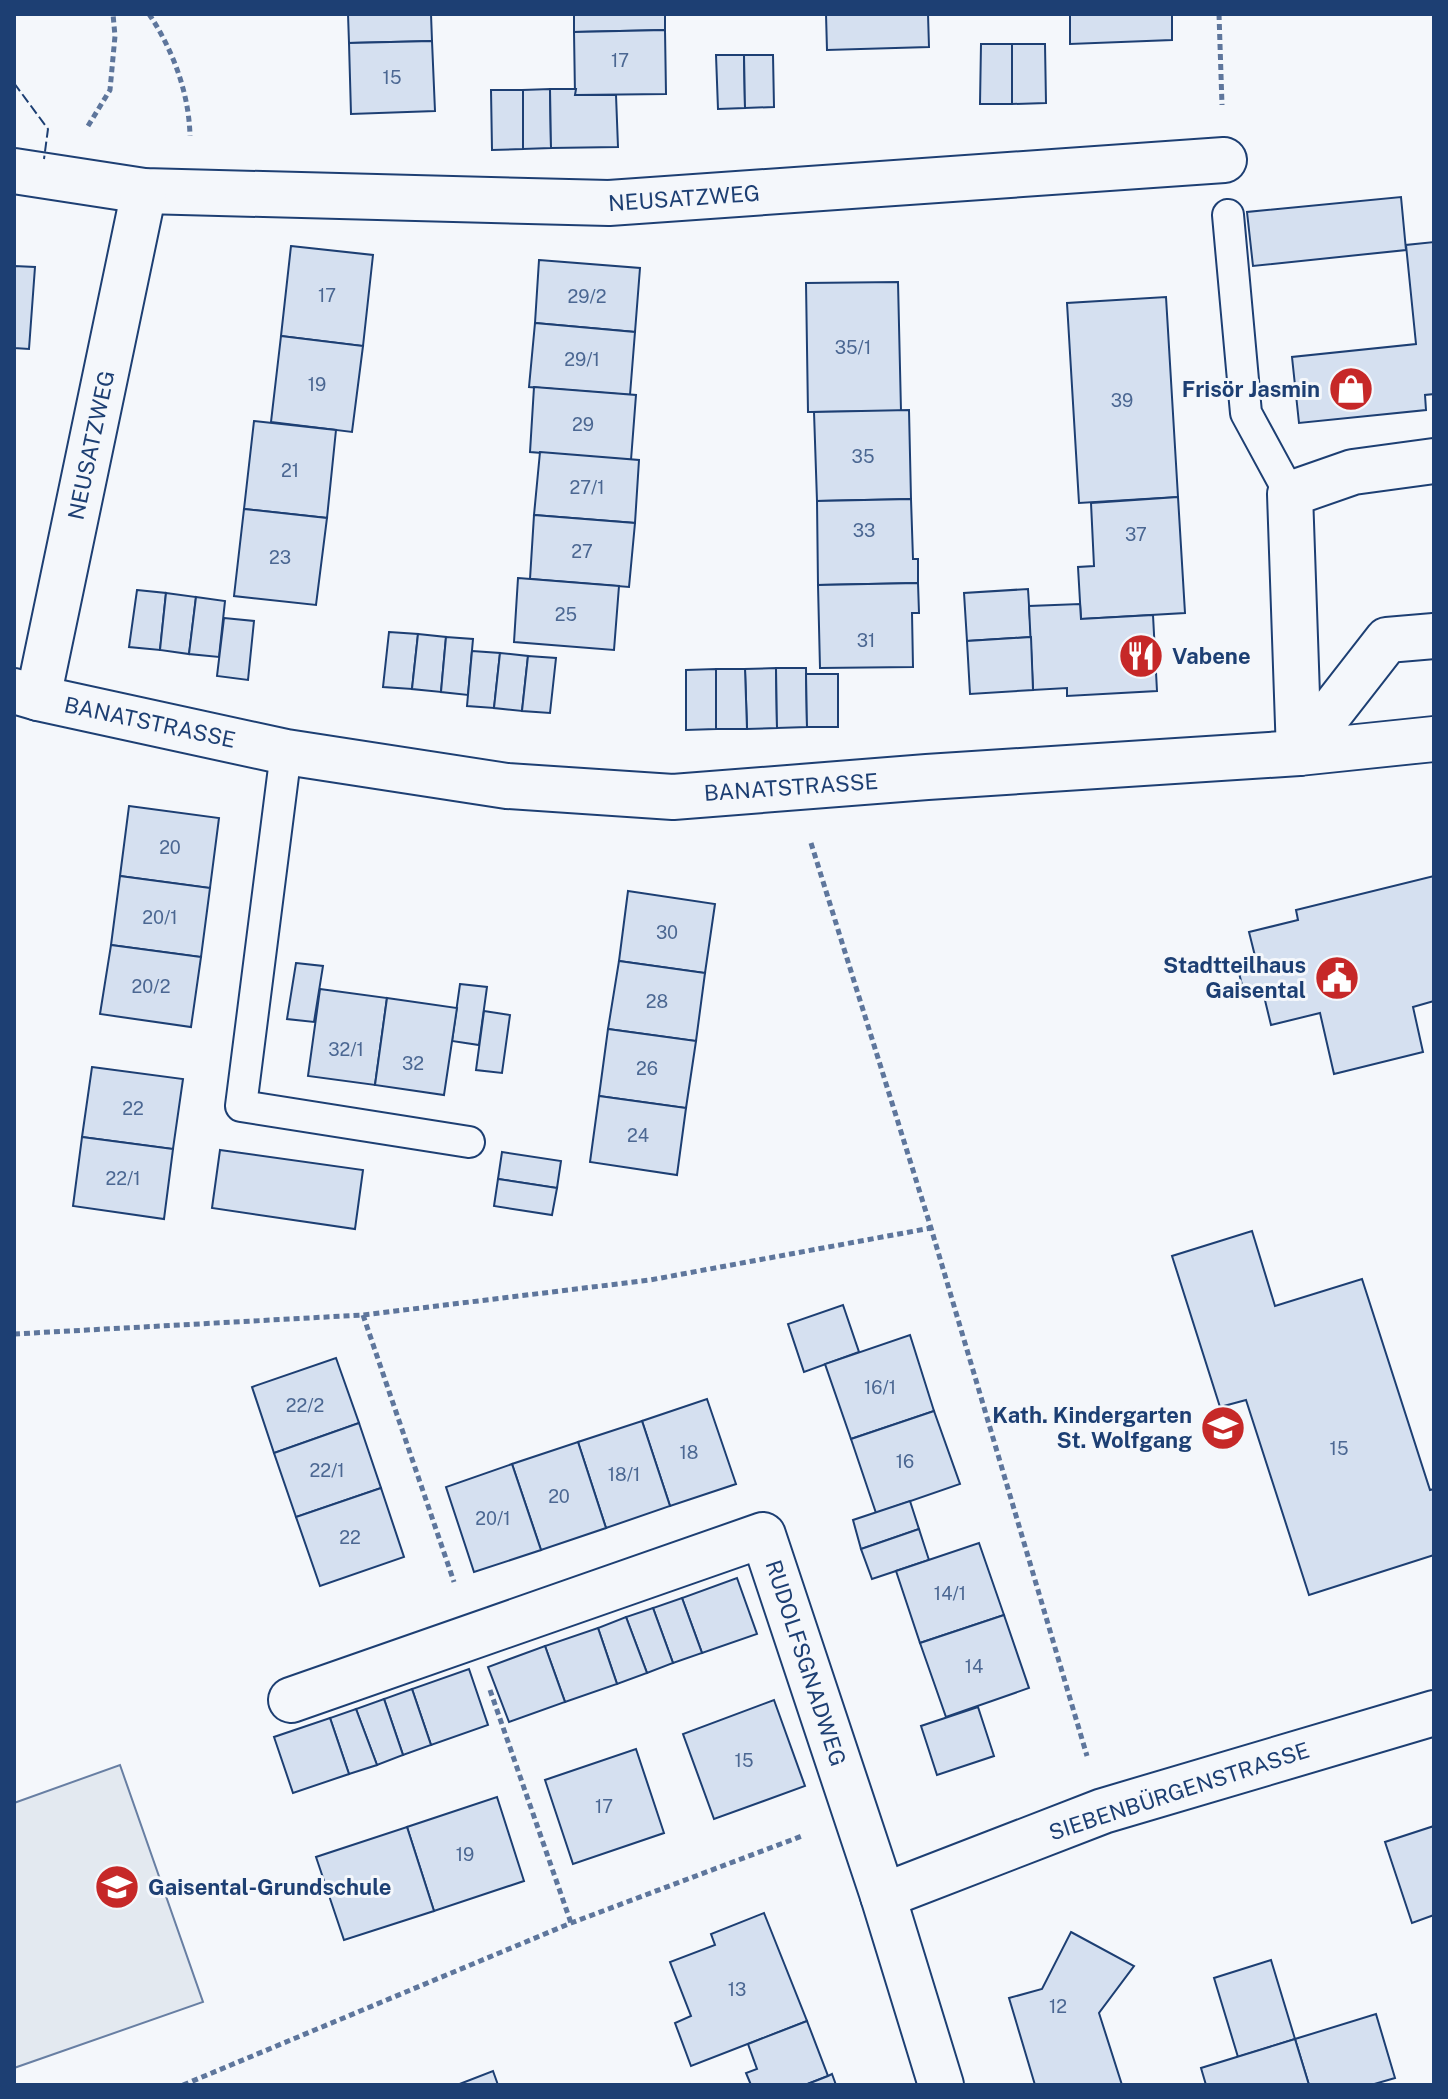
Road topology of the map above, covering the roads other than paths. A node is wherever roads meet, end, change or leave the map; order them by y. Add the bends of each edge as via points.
1 (1224, 160) road end
2 (14, 171) edge
3 (144, 191) junction
4 (1228, 215) dead end
5 (1434, 461) edge
6 (1290, 494) junction
7 (1434, 636) edge
8 (26, 695) edge
9 (1434, 739) edge
10 (286, 752) junction
11 (1299, 753) junction
12 (469, 1142) dead end
13 (291, 1700) dead end
14 (1434, 1713) edge
15 (883, 1896) junction
16 (941, 2085) edge

1 - 3 street, NEUSATZWEG via 609,203
2 - 3 street, NEUSATZWEG
3 - 8 street, NEUSATZWEG
4 - 6 lane via 1246,413
5 - 6 street via 1353,472
6 - 11 street
7 - 11 street via 1387,640
8 - 10 street, BANATSTRASSE
9 - 11 street, BANATSTRASSE
10 - 11 street, BANATSTRASSE via 507,786 673,797
10 - 12 lane via 241,1106
13 - 15 street, RUDOLFSGNADWEG via 763,1535
14 - 15 street, SIEBENBÜRGENSTRASSE via 1103,1811
15 - 16 street, RUDOLFSGNADWEG

